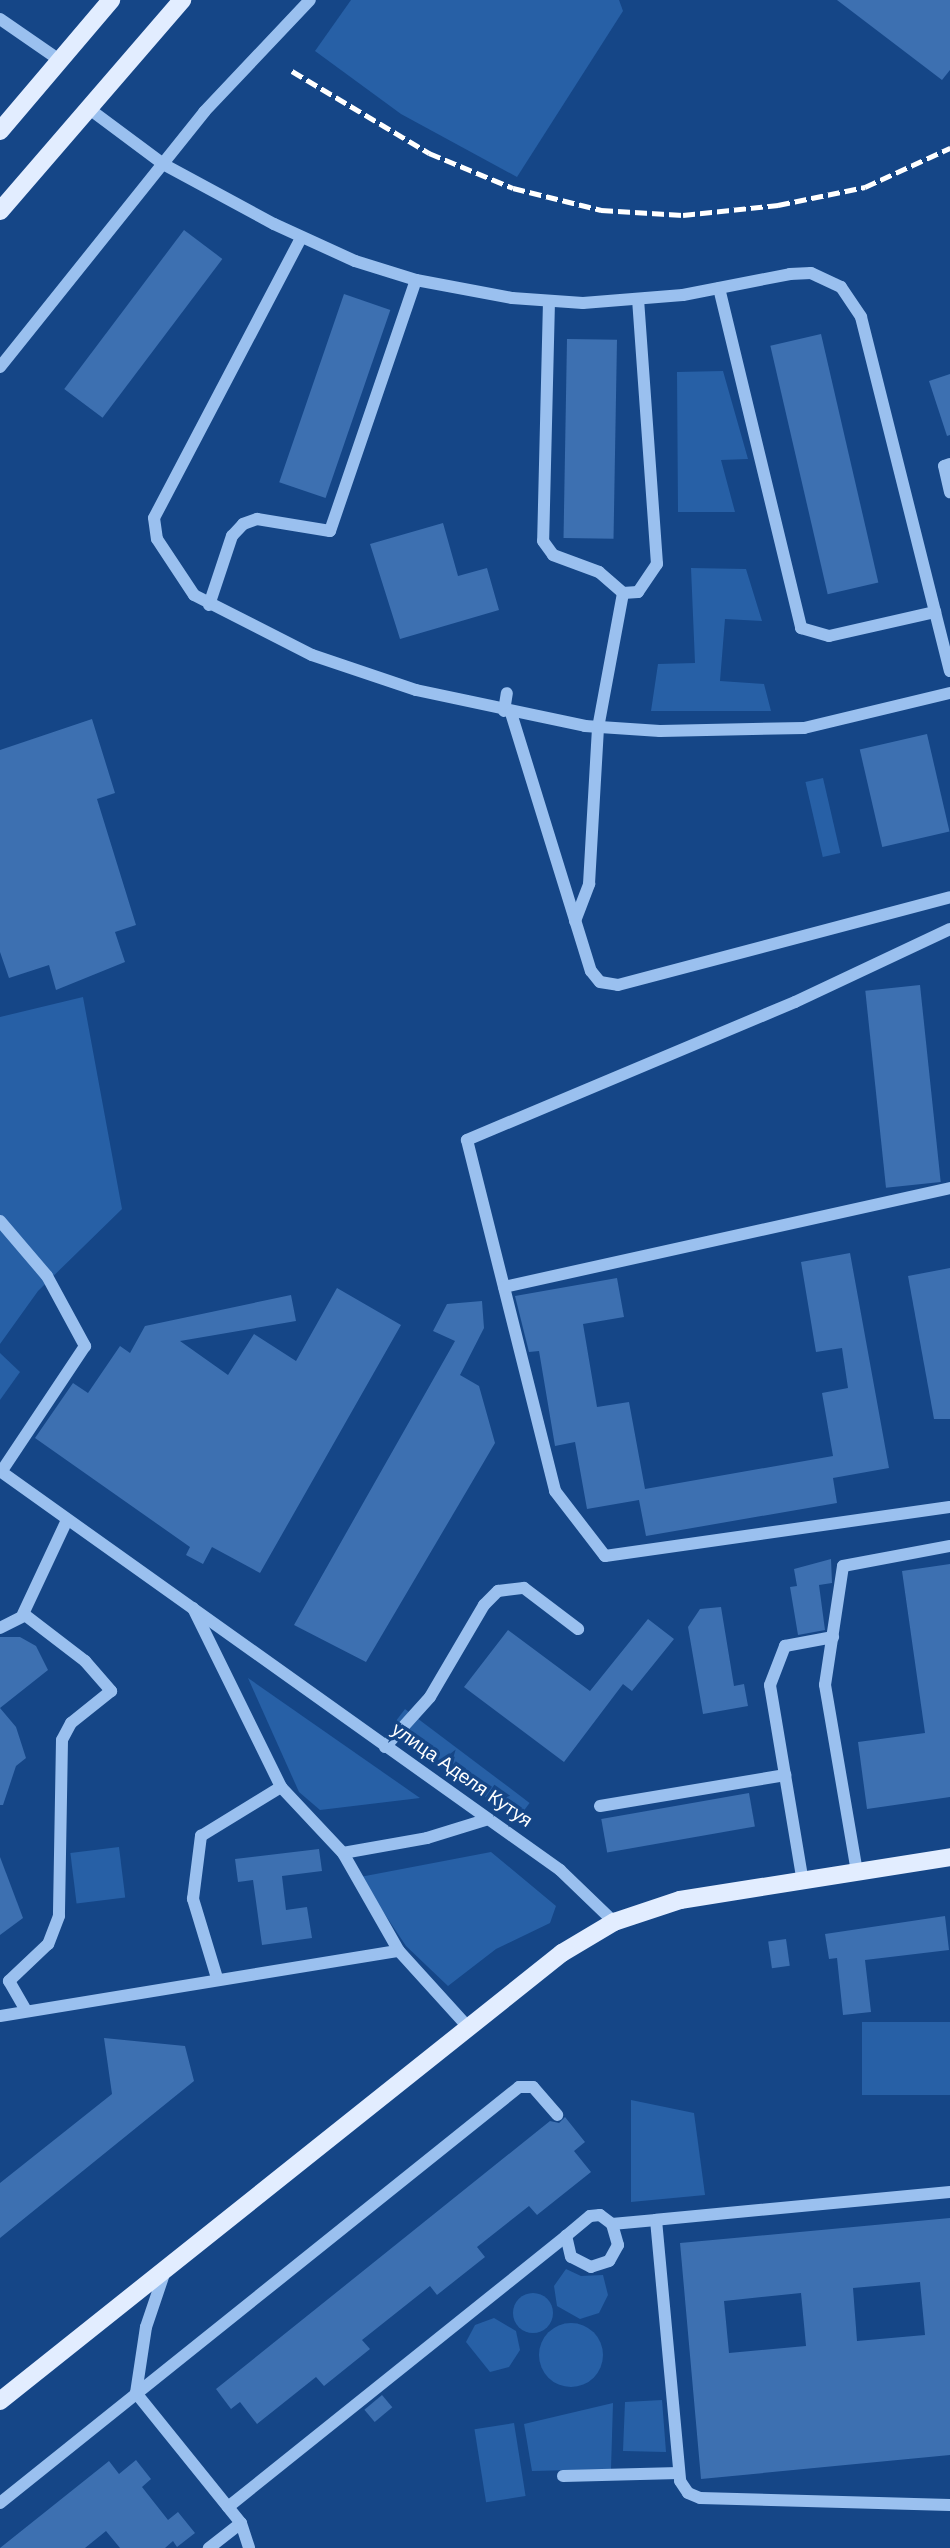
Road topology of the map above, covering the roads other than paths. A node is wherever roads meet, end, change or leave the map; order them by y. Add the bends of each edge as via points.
1 (111, 0) edge
2 (182, 0) edge
3 (310, 0) edge
4 (0, 19) edge
5 (58, 59) junction
6 (88, 108) junction
7 (6, 119) edge
8 (0, 131) edge
9 (163, 164) junction
10 (0, 211) edge
11 (301, 238) junction
12 (416, 280) junction
13 (719, 288) junction
14 (549, 301) junction
15 (639, 301) junction
16 (0, 367) edge
17 (950, 464) edge
18 (950, 492) edge
19 (624, 593) junction
20 (209, 605) junction
21 (935, 612) junction
22 (950, 671) edge
23 (507, 693) dead end
24 (950, 693) edge
25 (507, 712) junction
26 (598, 728) junction
27 (950, 897) edge
28 (575, 921) junction
29 (950, 929) edge
30 (950, 1188) edge
31 (0, 1221) edge
32 (503, 1287) junction
33 (1, 1471) edge
34 (950, 1507) edge
35 (67, 1520) junction
36 (950, 1546) edge
37 (191, 1605) junction
38 (23, 1614) junction
39 (3, 1620) edge
40 (578, 1629) dead end
41 (833, 1637) junction
42 (385, 1746) junction
43 (785, 1775) junction
44 (281, 1787) junction
45 (600, 1806) dead end
46 (485, 1820) junction
47 (343, 1853) junction
48 (950, 1857) edge
49 (857, 1872) junction
50 (803, 1882) junction
51 (614, 1922) junction
52 (399, 1951) junction
53 (217, 1978) junction
54 (26, 2010) junction
55 (0, 2017) edge
56 (468, 2027) junction
57 (557, 2115) dead end
58 (950, 2192) edge
59 (656, 2220) junction
60 (612, 2224) junction
61 (566, 2236) junction
62 (167, 2268) junction
63 (136, 2393) junction
64 (0, 2401) edge
65 (679, 2473) junction
66 (563, 2476) dead end
67 (0, 2502) edge
68 (950, 2505) edge
69 (228, 2507) junction
70 (241, 2523) junction
71 (209, 2548) edge
72 (249, 2548) edge

1 - 5 main road
2 - 6 main road
3 - 9 street
4 - 5 street
5 - 7 main road
6 - 9 street
6 - 10 main road
7 - 8 main road
9 - 11 street
9 - 16 street
11 - 12 street
11 - 20 street via 154,518 157,539 177,576
12 - 14 street
12 - 20 street via 337,532 257,519 243,524 232,536
13 - 15 street
13 - 21 street via 811,273 841,287 854,302
13 - 21 street via 801,628 828,636
14 - 15 street
14 - 19 street via 543,541 553,555 598,572
15 - 19 street via 657,556 648,583 638,592
17 - 18 street via 944,466
19 - 26 street
20 - 25 street via 312,655
21 - 22 street
23 - 25 street
24 - 26 street via 804,728
25 - 26 street
25 - 28 street
26 - 28 street via 589,884
27 - 28 street via 618,985 594,977
29 - 32 street via 795,1002 467,1140
30 - 32 street
31 - 33 street via 47,1276 85,1346
32 - 34 street via 555,1492 605,1556
33 - 35 street, улица Аделя Кутуя
35 - 37 street, улица Аделя Кутуя
35 - 38 street
36 - 41 street via 843,1566
37 - 42 street, улица Аделя Кутуя
37 - 44 street
38 - 39 street
38 - 54 street via 80,1656 111,1691 71,1723 62,1740 59,1916 48,1944 9,1982
40 - 42 street via 524,1588 498,1591 484,1605 430,1698
41 - 43 street via 785,1646 770,1685
41 - 49 street via 825,1685
42 - 46 street, улица Аделя Кутуя
43 - 45 street
43 - 50 street
44 - 47 street
44 - 53 street via 201,1836 193,1899
46 - 47 street via 427,1838
46 - 51 street, улица Аделя Кутуя via 560,1870
47 - 52 street
48 - 49 main road
49 - 50 main road
50 - 51 main road via 680,1900
51 - 56 main road via 569,1948
52 - 53 street
52 - 56 street
53 - 54 street
54 - 55 street
56 - 62 main road
57 - 63 street via 533,2087 519,2087
58 - 59 street
59 - 60 street
59 - 65 street
60 - 61 street via 595,2215
60 - 61 street via 615,2252 598,2266 577,2262 567,2250
61 - 69 street
62 - 63 street via 146,2327
62 - 64 main road
63 - 67 street
63 - 69 street
65 - 66 street
65 - 68 street via 682,2487 700,2498
69 - 70 street
70 - 71 street
70 - 72 street

